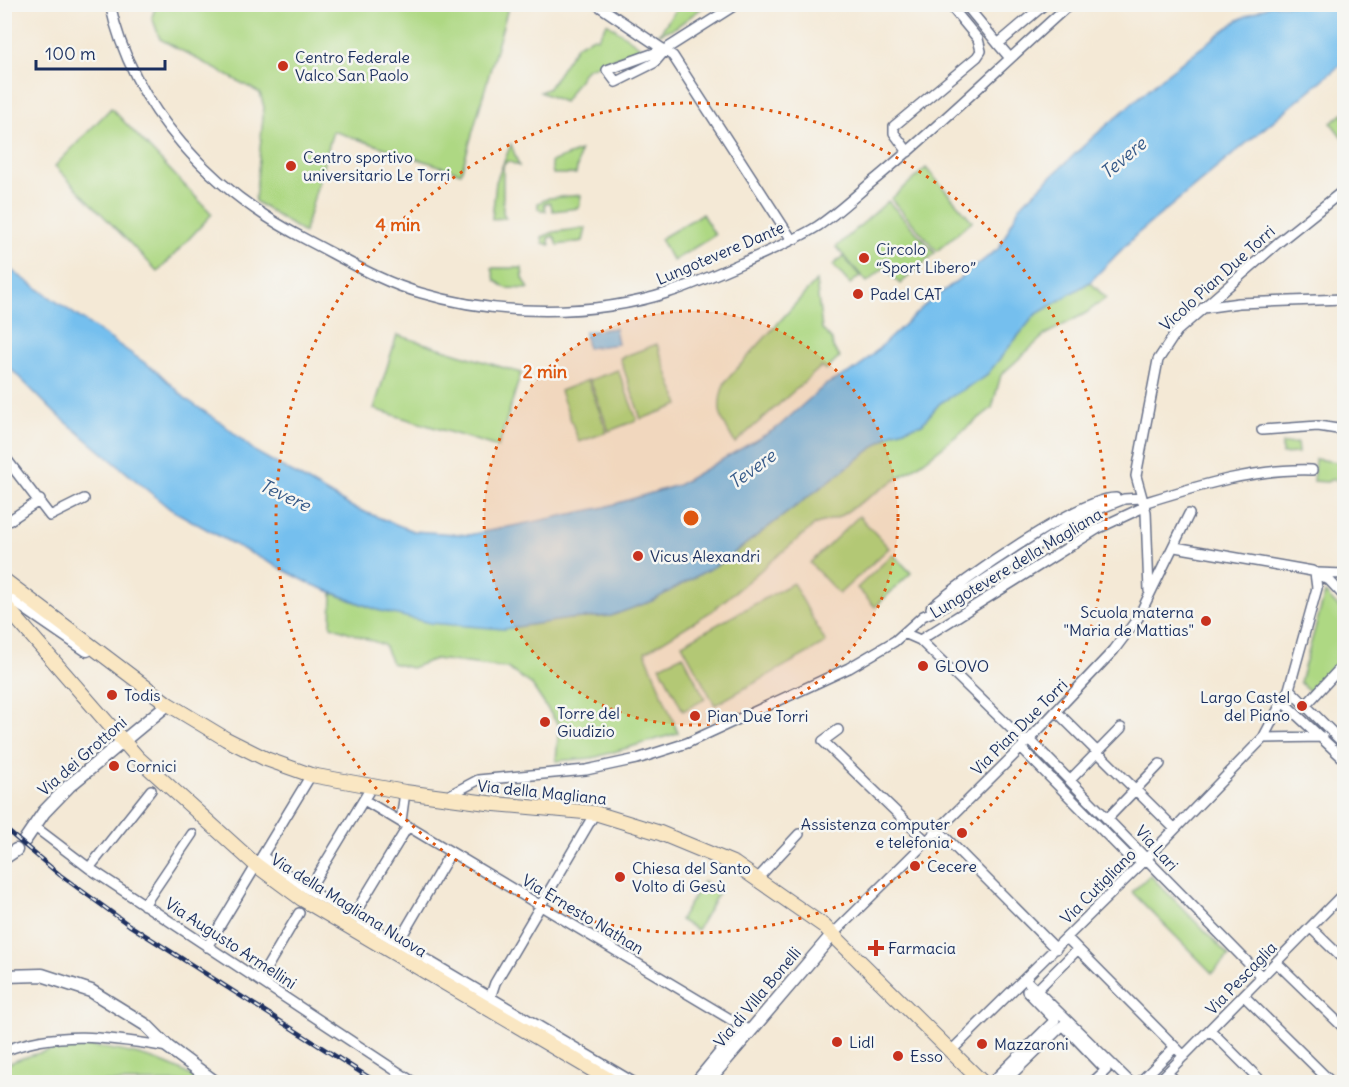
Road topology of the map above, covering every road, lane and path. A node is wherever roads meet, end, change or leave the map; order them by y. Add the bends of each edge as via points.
1 (110, 4) edge
2 (596, 4) edge
3 (737, 4) edge
4 (949, 4) edge
5 (965, 4) edge
6 (1045, 4) edge
7 (1070, 4) edge
8 (998, 44) junction
9 (666, 49) junction
10 (1010, 58) junction
11 (908, 152) junction
12 (1344, 190) edge
13 (792, 240) junction
14 (1344, 299) edge
15 (1203, 308) junction
16 (1262, 430) dead end
17 (1344, 430) edge
18 (4, 456) edge
19 (1312, 470) dead end
20 (84, 499) dead end
21 (40, 501) junction
22 (1142, 503) junction
23 (1189, 514) dead end
24 (4, 524) edge
25 (1175, 547) junction
26 (1315, 573) junction
27 (1344, 574) edge
28 (4, 580) edge
29 (1149, 591) junction
30 (4, 592) edge
31 (1344, 596) edge
32 (4, 604) edge
33 (39, 612) junction
34 (904, 633) junction
35 (31, 637) junction
36 (920, 640) junction
37 (1344, 664) edge
38 (1289, 689) junction
39 (1284, 703) junction
40 (1307, 704) junction
41 (168, 705) junction
42 (1056, 711) junction
43 (1121, 728) dead end
44 (838, 730) dead end
45 (1323, 737) junction
46 (1263, 738) junction
47 (122, 741) junction
48 (1025, 743) junction
49 (1344, 744) edge
50 (1097, 752) junction
51 (1344, 759) edge
52 (1160, 764) dead end
53 (312, 775) junction
54 (1070, 780) junction
55 (372, 786) junction
56 (1135, 789) junction
57 (151, 790) dead end
58 (405, 792) junction
59 (444, 798) junction
60 (364, 800) junction
61 (595, 813) junction
62 (1108, 818) junction
63 (404, 823) junction
64 (35, 827) junction
65 (937, 829) junction
66 (1175, 829) junction
67 (192, 834) dead end
68 (799, 834) dead end
69 (26, 840) dead end
70 (925, 840) junction
71 (16, 850) dead end
72 (451, 852) junction
73 (4, 858) edge
74 (1145, 860) junction
75 (259, 861) junction
76 (89, 868) junction
77 (758, 878) junction
78 (313, 883) dead end
79 (1344, 894) edge
80 (144, 905) junction
81 (541, 907) junction
82 (357, 910) dead end
83 (299, 913) dead end
84 (1311, 928) junction
85 (403, 934) dead end
86 (833, 934) junction
87 (1067, 938) junction
88 (207, 947) junction
89 (1056, 949) junction
90 (1078, 949) junction
91 (1344, 960) edge
92 (1277, 963) junction
93 (4, 976) edge
94 (1262, 977) junction
95 (260, 979) junction
96 (1025, 979) junction
97 (1037, 990) junction
98 (1027, 991) dead end
99 (1244, 996) junction
100 (489, 1002) junction
101 (1344, 1028) edge
102 (746, 1029) junction
103 (1210, 1030) junction
104 (168, 1047) junction
105 (1175, 1047) junction
106 (4, 1051) edge
107 (951, 1051) junction
108 (1184, 1056) junction
109 (1167, 1073) junction
110 (1128, 1080) edge
111 (215, 1083) edge
112 (413, 1083) edge
113 (613, 1083) edge
114 (633, 1083) edge
115 (695, 1083) edge
116 (707, 1083) edge
117 (982, 1083) edge
118 (992, 1083) edge
119 (1004, 1083) edge
120 (1093, 1083) edge
121 (1140, 1083) edge
122 (1158, 1083) edge
123 (1178, 1083) edge
124 (1262, 1083) edge
125 (1331, 1083) edge

1 - 13 street, Lungotevere Dante via 124,52 145,95 215,178 274,223 410,290 521,309 615,305 692,284
2 - 9 street
3 - 9 street
4 - 11 street via 981,43 977,57 894,126 894,133
5 - 8 street
6 - 8 street
7 - 10 street, Lungotevere Dante
8 - 10 street
9 - 9 street via 647,55 607,70 616,82 654,63
9 - 13 street
10 - 11 street, Lungotevere Dante
11 - 13 street, Lungotevere Dante via 826,220
12 - 15 street, Vicolo Pian Due Torri
14 - 15 street
15 - 22 street, Vicolo Pian Due Torri via 1177,330 1158,360 1136,476
16 - 17 street via 1328,426
18 - 21 street
19 - 22 street, Lungotevere della Magliana via 1253,473
20 - 21 street via 50,516
21 - 24 street
22 - 29 street, Vicolo Pian Due Torri
22 - 34 street, Lungotevere della Magliana via 1124,499 1084,515 923,616
22 - 36 street, Lungotevere della Magliana
23 - 25 street, Via Pian Due Torri
25 - 26 street
25 - 29 street, Via Pian Due Torri
26 - 27 street
26 - 31 street via 1329,580
26 - 38 street via 1317,588
28 - 33 main road, Via della Magliana
29 - 42 street, Via Pian Due Torri via 1123,640
30 - 33 street, Via della Magliana
32 - 35 main road, Via della Magliana Nuova
33 - 35 street via 29,620
33 - 41 main road, Via della Magliana
34 - 36 street, Lungotevere della Magliana
34 - 59 street, Lungotevere della Magliana via 837,675 661,752 586,770 478,780
35 - 47 main road, Via della Magliana Nuova
36 - 48 street
37 - 40 street
38 - 39 street
38 - 40 street
39 - 45 street
39 - 46 street
40 - 49 street
41 - 47 street, Via dei Grottoni
41 - 53 main road, Via della Magliana via 244,749
42 - 48 street, Via Pian Due Torri
42 - 50 street
43 - 50 street
44 - 70 street via 824,741
45 - 46 street
45 - 51 street
46 - 66 street, Via Cutigliano
47 - 64 street, Via dei Grottoni via 62,793
47 - 75 main road, Via della Magliana Nuova via 161,780
48 - 54 street, Via Lari
48 - 65 street, Via Pian Due Torri
48 - 74 street via 1129,857
50 - 54 street
50 - 56 street
52 - 56 street
53 - 55 main road, Via della Magliana
53 - 75 street
54 - 62 street, Via Lari
55 - 58 main road, Via della Magliana
55 - 60 street
56 - 62 street
56 - 66 street
57 - 76 street
58 - 59 main road, Via della Magliana
58 - 63 street
59 - 61 main road, Via della Magliana
60 - 63 street, Via Ernesto Nathan
60 - 78 street
61 - 77 main road, Via della Magliana via 694,845
61 - 81 street
62 - 74 street, Via Lari
63 - 72 street, Via Ernesto Nathan
63 - 82 street
64 - 69 street, Via dei Grottoni
64 - 76 street, Via Augusto Armellini
65 - 70 street, Via Pian Due Torri
65 - 89 street
66 - 74 street, Via Cutigliano
67 - 80 street
68 - 77 street
70 - 86 street, Via Pian Due Torri
71 - 73 street
72 - 81 street, Via Ernesto Nathan
72 - 85 street
74 - 87 street, Via Cutigliano
74 - 94 street, Via Lari
75 - 88 street
75 - 100 main road, Via della Magliana Nuova via 302,899
76 - 80 street, Via Augusto Armellini
77 - 86 main road, Via della Magliana
79 - 84 street, Via Pescaglia
80 - 88 street, Via Augusto Armellini
81 - 100 street via 495,982
81 - 102 street, Via Ernesto Nathan
83 - 95 street
84 - 91 street
84 - 92 street, Via Pescaglia
86 - 102 street, Via di Villa Bonelli
86 - 107 main road, Via della Magliana
87 - 89 street, Via Cutigliano
87 - 90 street
88 - 95 street, Via Augusto Armellini
89 - 96 street, Via Cutigliano
90 - 97 street
90 - 105 street
92 - 94 street, Via Pescaglia
92 - 101 street
93 - 104 street via 42,975 84,988 146,1025
94 - 99 street, Via Pescaglia
95 - 112 street, Via Augusto Armellini
96 - 97 street
96 - 107 street, Via Cutigliano
97 - 110 street
98 - 118 street via 1055,1020
99 - 103 street, Via Pescaglia
99 - 125 street
100 - 113 main road, Via della Magliana Nuova
100 - 114 street, Via della Magliana Nuova
102 - 115 street, Via di Villa Bonelli
102 - 116 street, Via di Villa Bonelli
103 - 108 street, Via Pescaglia
103 - 124 street
104 - 106 street via 70,1035
104 - 111 street
105 - 108 street
105 - 121 street
107 - 117 main road, Via della Magliana
108 - 109 street, Via Pescaglia
109 - 122 street, Via Pescaglia
109 - 123 street
119 - 120 street via 1063,1025 1106,1070

